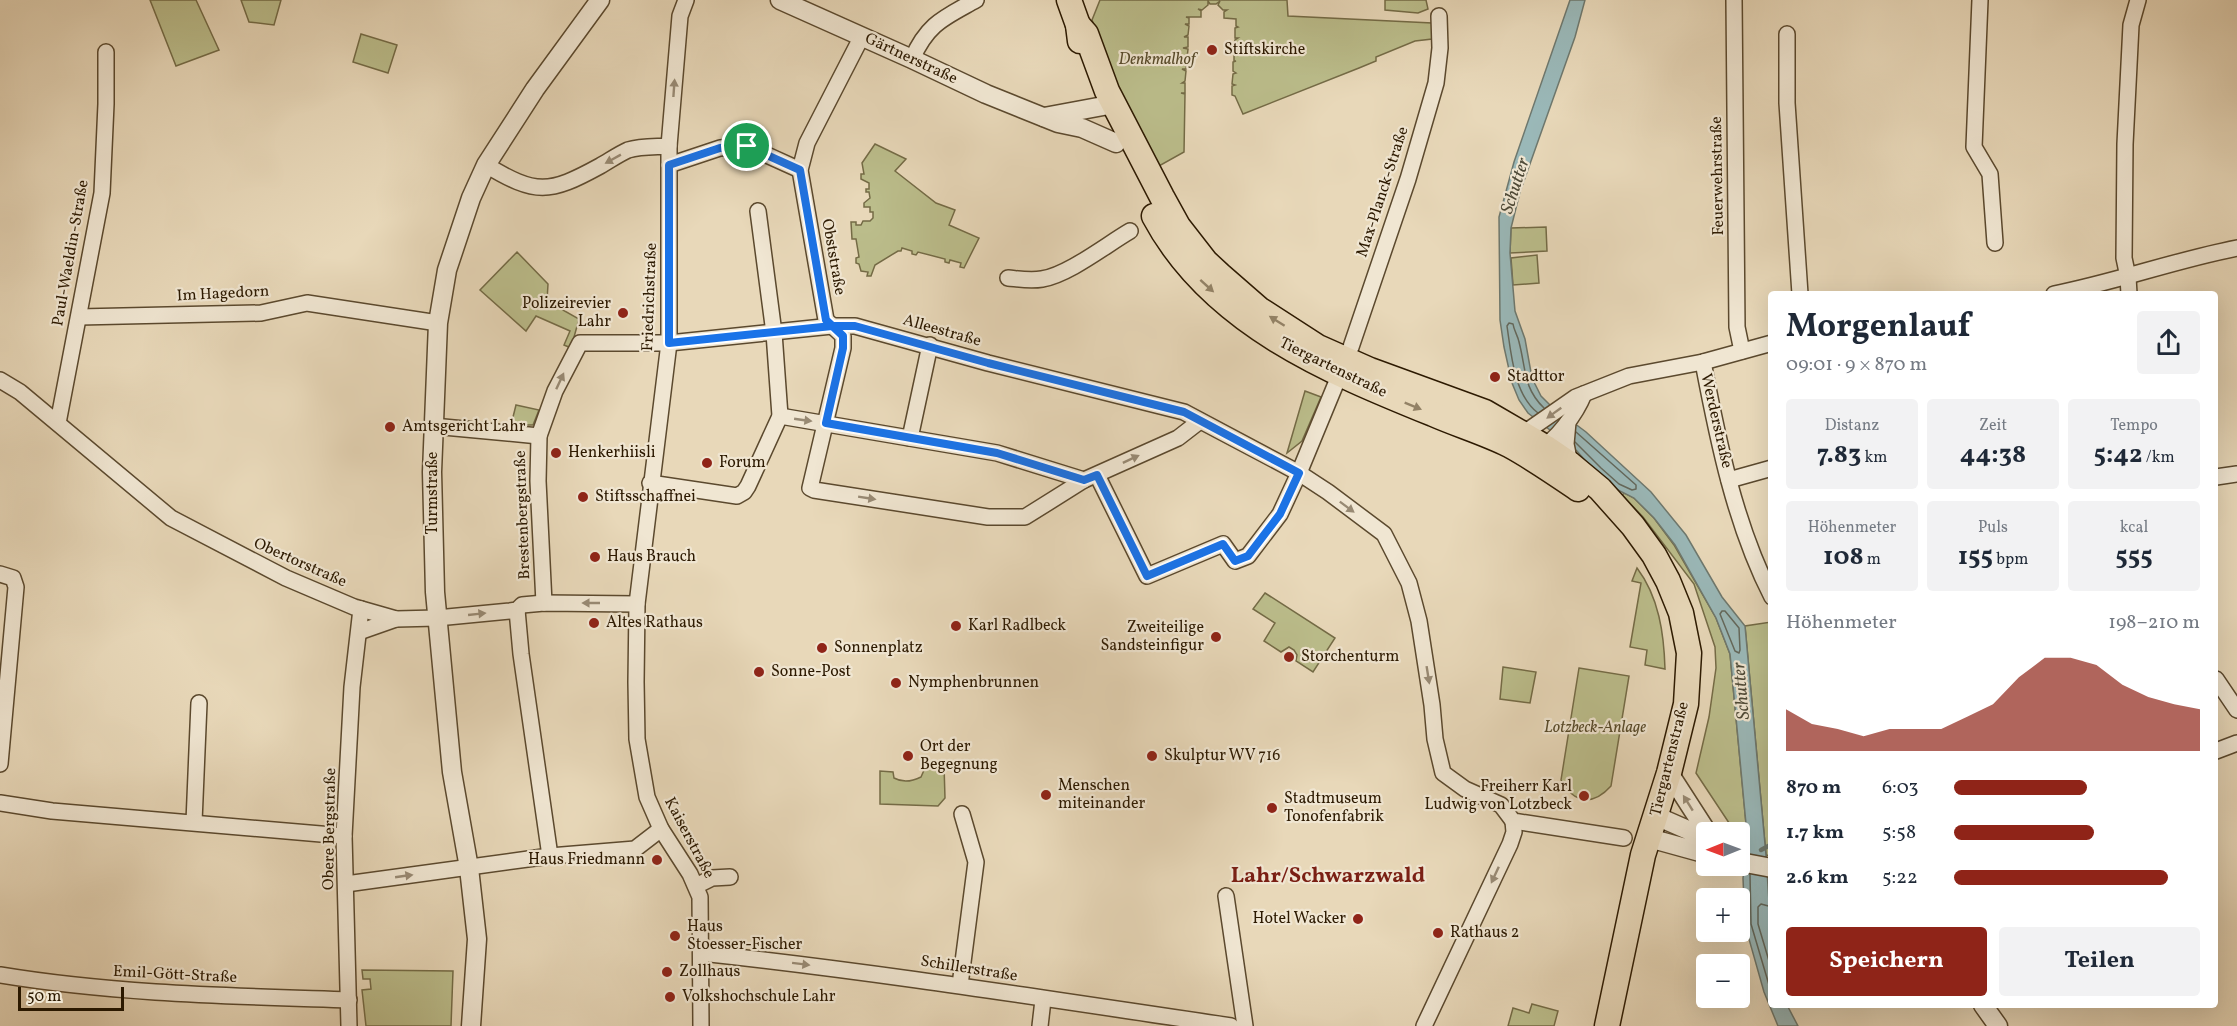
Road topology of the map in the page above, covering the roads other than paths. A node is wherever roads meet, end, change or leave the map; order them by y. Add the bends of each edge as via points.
1 (600, 0) edge
2 (686, 0) edge
3 (782, 0) edge
4 (976, 0) edge
5 (1069, 0) edge
6 (1734, 0) edge
7 (1980, 0) edge
8 (2138, 0) edge
9 (1438, 16) dead end
10 (1787, 34) dead end
11 (862, 36) junction
12 (106, 52) dead end
13 (912, 59) junction
14 (1106, 108) junction
15 (1044, 117) junction
16 (1082, 128) junction
17 (1116, 143) junction
18 (669, 146) junction
19 (486, 165) junction
20 (669, 165) junction
21 (800, 170) junction
22 (758, 211) dead end
23 (1130, 231) dead end
24 (1995, 243) dead end
25 (2237, 248) edge
26 (2128, 277) junction
27 (1008, 278) dead end
28 (1800, 291) edge
29 (2067, 291) edge
30 (2129, 291) edge
31 (79, 317) junction
32 (438, 323) junction
33 (832, 326) junction
34 (774, 333) junction
35 (669, 343) junction
36 (930, 345) junction
37 (1768, 345) edge
38 (1742, 351) junction
39 (1703, 362) junction
40 (1343, 367) junction
41 (0, 380) edge
42 (1584, 394) junction
43 (780, 416) junction
44 (1200, 421) junction
45 (1568, 422) junction
46 (58, 423) junction
47 (826, 423) junction
48 (433, 426) junction
49 (1524, 433) junction
50 (539, 436) junction
51 (910, 438) junction
52 (1536, 452) junction
53 (1570, 464) junction
54 (1768, 469) edge
55 (1299, 473) junction
56 (2237, 474) edge
57 (1090, 477) junction
58 (2218, 477) edge
59 (1729, 480) junction
60 (650, 483) junction
61 (1615, 508) junction
62 (0, 574) edge
63 (1768, 589) edge
64 (638, 600) junction
65 (544, 603) junction
66 (361, 609) junction
67 (517, 610) junction
68 (437, 618) junction
69 (396, 619) junction
70 (359, 632) junction
71 (2218, 682) edge
72 (200, 703) dead end
73 (2237, 710) edge
74 (2237, 743) edge
75 (2218, 750) edge
76 (0, 764) edge
77 (1670, 773) junction
78 (0, 803) edge
79 (962, 814) dead end
80 (1513, 821) junction
81 (194, 822) junction
82 (1701, 822) edge
83 (1653, 827) junction
84 (660, 829) junction
85 (344, 836) junction
86 (1696, 836) edge
87 (1624, 838) dead end
88 (1696, 848) edge
89 (549, 856) junction
90 (1750, 864) edge
91 (469, 867) junction
92 (1768, 867) edge
93 (730, 877) dead end
94 (346, 884) junction
95 (696, 886) junction
96 (1226, 896) dead end
97 (701, 953) junction
98 (0, 975) edge
99 (960, 985) junction
100 (349, 1000) junction
101 (1043, 1000) junction
102 (1985, 1008) edge
103 (349, 1026) edge
104 (471, 1026) edge
105 (701, 1026) edge
106 (1040, 1026) edge
107 (1231, 1026) edge
108 (1245, 1026) edge
109 (1424, 1026) edge
110 (1607, 1026) edge
111 (1998, 1026) edge

1 - 19 street, Turmstraße
18 -> 2 street, Friedrichstraße via 680,16
3 - 11 street, Gärtnerstraße
4 - 13 street via 936,23 921,39
5 - 14 main road via 1078,37
6 - 38 street, Feuerwehrstraße via 1737,327
7 - 24 street via 1974,147 1990,174
8 - 26 street via 2129,45 2125,144 2124,258
9 - 40 street, Max-Planck-Straße via 1436,83 1408,179
10 - 28 street via 1787,103
11 - 13 street, Gärtnerstraße
11 - 21 street, Obststraße via 807,143
12 - 31 street, Paul-Waeldin-Straße via 102,194
13 - 15 street, Gärtnerstraße
14 - 15 street
14 - 16 street
14 - 17 main road, Tiergartenstraße
40 -> 14 main road, Tiergartenstraße via 1259,309 1206,262 1178,226
15 - 16 street, Gärtnerstraße
16 - 17 street, Gärtnerstraße
17 -> 40 main road, Tiergartenstraße via 1158,224 1198,278 1251,325 1312,362
18 -> 19 street via 629,150 573,181 553,187 525,186
18 - 20 street, Friedrichstraße
19 - 32 street, Turmstraße via 447,270
20 - 21 street via 720,148 747,146
20 - 35 street, Friedrichstraße
21 - 33 street, Obststraße via 826,320
22 - 34 street
23 - 27 street via 1069,269 1044,279
25 - 26 street
26 - 29 street
26 - 30 street
31 - 32 street, Im Hagedorn via 261,313 307,303
31 - 46 street, Paul-Waeldin-Straße
32 - 48 street, Turmstraße
33 - 34 street, Alleestraße
33 - 36 street, Alleestraße via 855,326
33 - 47 street, Obststraße via 843,336 843,348
34 - 35 street, Alleestraße
34 - 43 street
50 -> 35 street, Brestenbergstraße via 555,391 580,343
35 - 60 street, Friedrichstraße
36 - 44 street, Alleestraße via 1184,412
36 - 51 street
37 - 38 street
38 - 39 street
39 - 42 street via 1629,376
39 - 59 street, Werderstraße
40 - 49 main road, Tiergartenstraße via 1466,404
40 -> 52 main road, Tiergartenstraße via 1509,446
40 - 55 street, Max-Planck-Straße
41 - 46 street, Obertorstraße
42 - 45 street
42 -> 49 street
43 -> 47 street
43 - 60 street via 748,486 737,496
44 - 55 street, Alleestraße
57 -> 44 street via 1178,438
45 - 52 street
45 - 53 street via 1566,444
46 - 66 street, Obertorstraße via 171,518 269,571
47 - 51 street
47 -> 57 street, Obststraße via 810,488 814,490 988,517 1025,517
48 - 50 street
48 - 68 street, Turmstraße
49 - 52 main road, Tiergartenstraße
50 - 65 street, Brestenbergstraße via 537,481
51 - 57 street via 997,453
52 - 53 main road, Tiergartenstraße
52 - 61 main road, Tiergartenstraße via 1594,499
53 - 61 main road, Tiergartenstraße via 1600,489
54 - 59 street, Werderstraße
55 - 57 street, Max-Planck-Straße via 1280,514 1248,556 1235,561 1223,544 1147,576
55 -> 80 street, Alleestraße via 1384,534 1409,582 1419,621 1443,773 1465,789 1501,805
56 - 58 street
59 - 63 street, Werderstraße
60 - 64 street, Friedrichstraße
61 - 77 main road, Tiergartenstraße via 1654,555 1681,613 1689,653 1686,704
62 - 76 street via 13,578 16,587
64 -> 65 street, Obertorstraße
64 - 84 street, Kaiserstraße via 637,739 647,797
65 - 67 street, Obertorstraße via 522,605
66 - 69 street, Obertorstraße
66 - 70 street, Obere Bergstraße
68 -> 67 street, Obertorstraße
67 - 89 street
68 - 69 street, Obertorstraße
68 - 91 street, Turmstraße via 452,772
69 - 70 street
70 - 85 street, Obere Bergstraße
71 - 73 street
72 - 81 street
74 - 75 street
82 -> 77 street
77 - 83 main road, Tiergartenstraße
78 - 81 street
79 - 99 street via 976,862
80 - 87 street
80 -> 109 street via 1510,844
81 - 85 street
83 - 86 street via 1688,830
83 - 88 street
83 - 110 main road, Tiergartenstraße via 1643,855
84 - 89 street via 634,849
84 - 95 street, Kaiserstraße
85 - 94 street, Obere Bergstraße
89 - 91 street
90 - 92 street
94 -> 91 street
91 - 104 street, Turmstraße via 477,939
93 - 95 street via 712,878
94 - 100 street, Obere Bergstraße
95 - 97 street, Kaiserstraße via 701,906
96 - 108 street
97 -> 99 street, Schillerstraße
97 - 105 street, Kaiserstraße
98 - 100 street, Emil-Gött-Straße via 96,988 206,996
99 - 101 street, Schillerstraße
100 - 103 street, Obere Bergstraße
101 - 106 street
101 - 107 street, Schillerstraße
102 - 111 street

